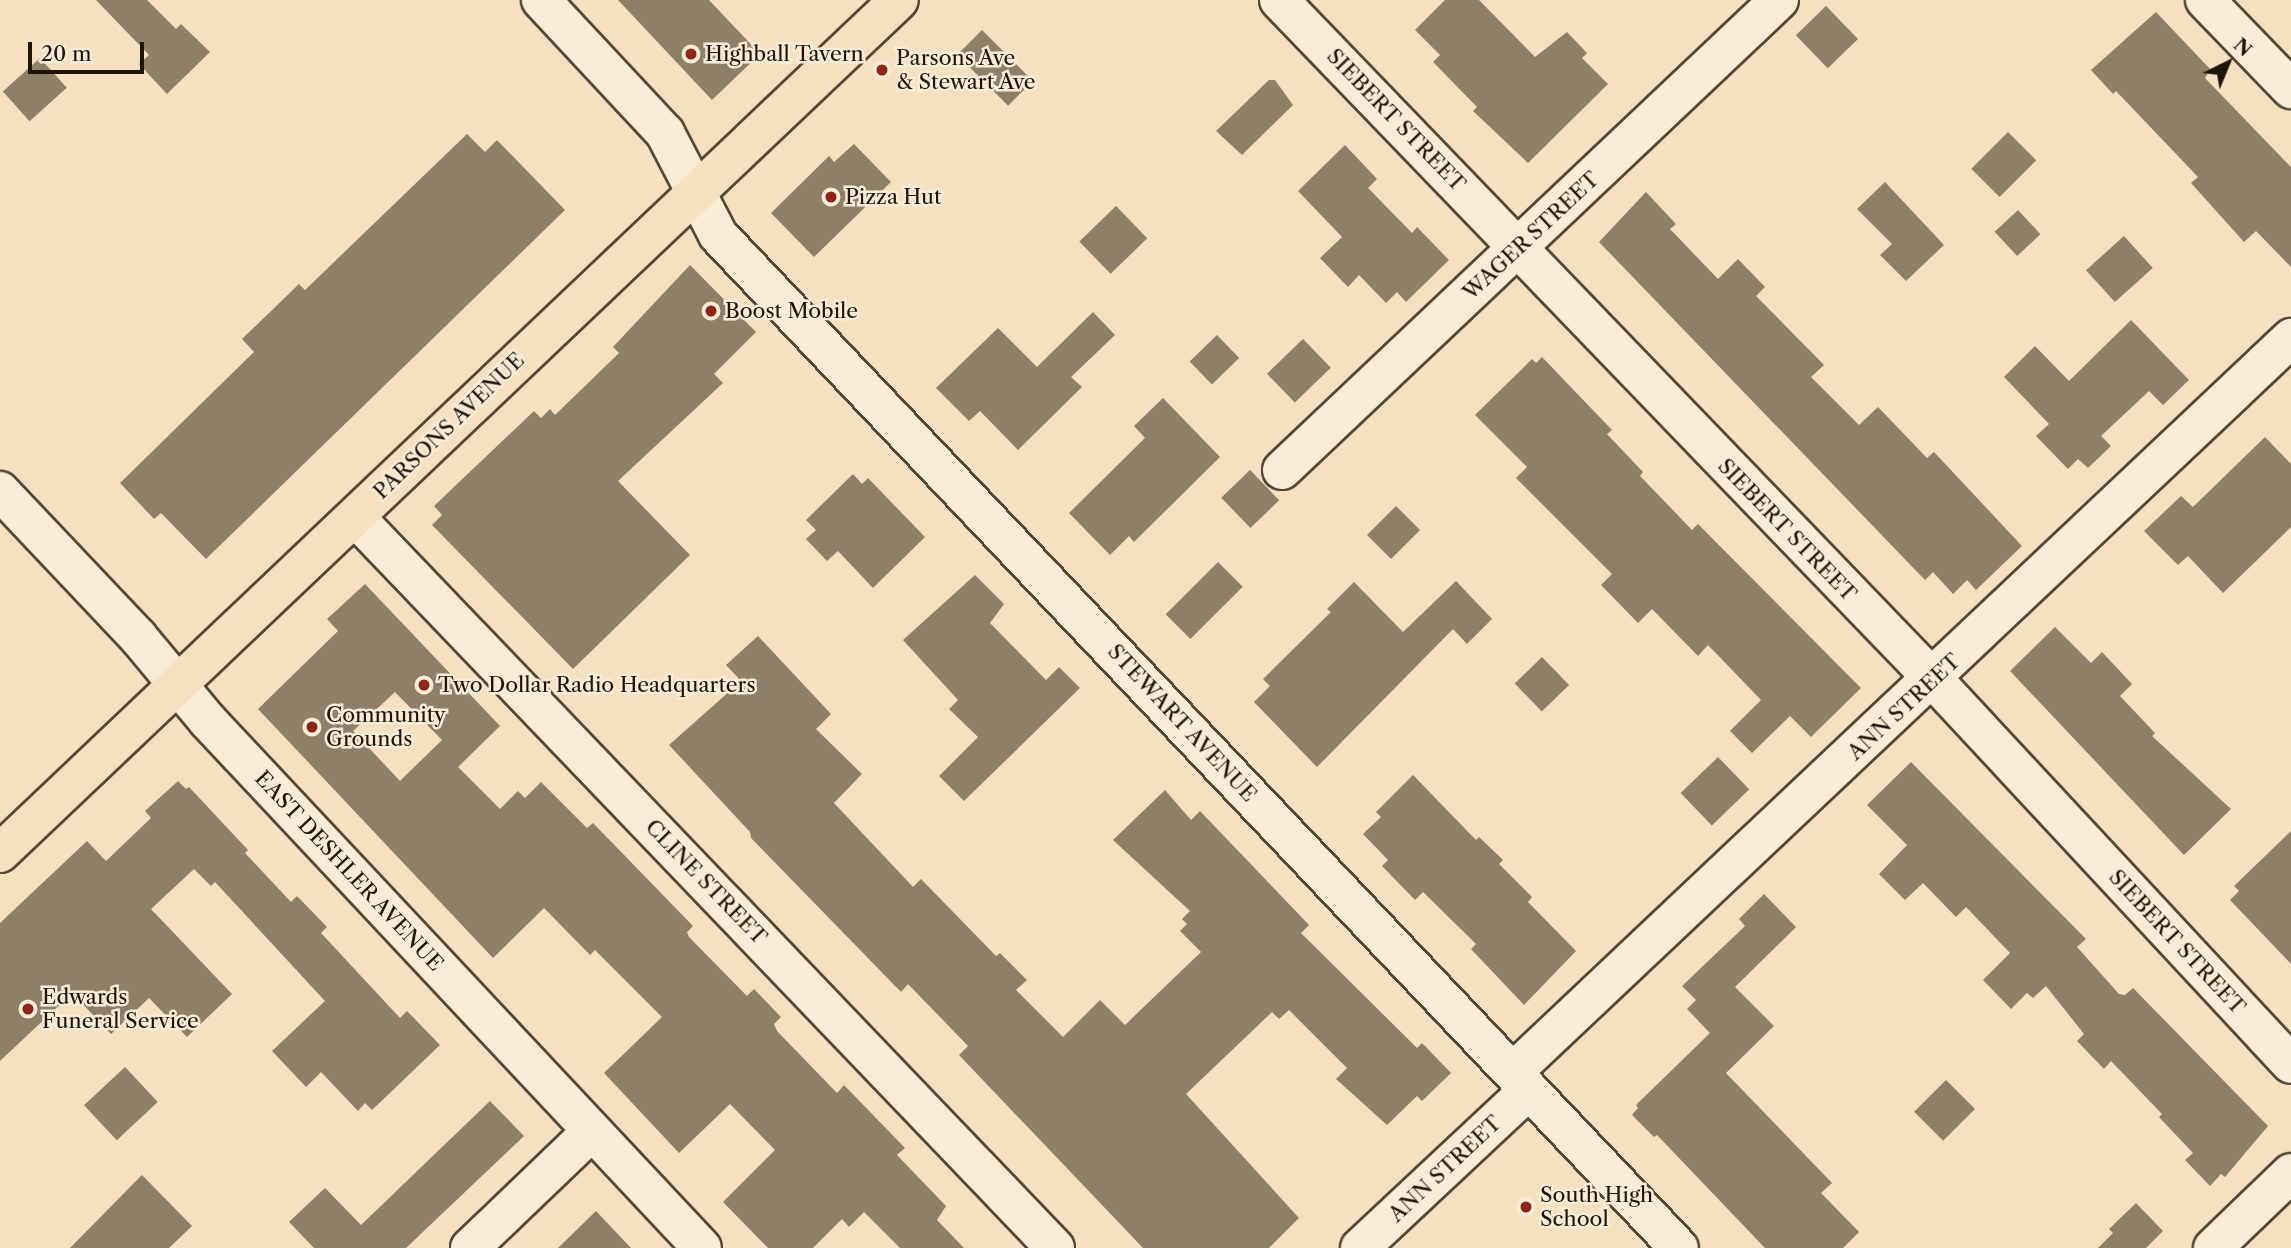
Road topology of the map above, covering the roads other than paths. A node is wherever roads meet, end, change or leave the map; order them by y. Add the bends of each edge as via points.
1 (541, 0) edge
2 (899, 0) edge
3 (1279, 0) edge
4 (1779, 0) edge
5 (2205, 0) edge
6 (2291, 89) edge
7 (697, 190) junction
8 (1519, 247) junction
9 (2291, 338) edge
10 (1282, 471) dead end
11 (0, 491) edge
12 (355, 517) junction
13 (1934, 680) junction
14 (176, 684) junction
15 (0, 853) edge
16 (2291, 1064) edge
17 (1521, 1081) junction
18 (591, 1132) junction
19 (2291, 1174) edge
20 (470, 1248) edge
21 (702, 1248) edge
22 (1055, 1248) edge
23 (1360, 1248) edge
24 (1679, 1248) edge
25 (2213, 1248) edge

1 - 7 street, STEWART AVENUE via 665,133
2 - 7 main road, PARSONS AVENUE
3 - 8 street, SIEBERT STREET
4 - 8 street, WAGER STREET
5 - 6 street
7 - 12 main road, PARSONS AVENUE
7 - 17 street, STEWART AVENUE via 719,235
8 - 10 street, WAGER STREET
8 - 13 street, SIEBERT STREET
9 - 13 street, ANN STREET
11 - 14 street, EAST DESHLER AVENUE
12 - 14 main road, PARSONS AVENUE
12 - 22 street, CLINE STREET
13 - 16 street, SIEBERT STREET
13 - 17 street, ANN STREET
14 - 15 main road, PARSONS AVENUE
14 - 18 street, EAST DESHLER AVENUE
17 - 23 street, ANN STREET
17 - 24 street, STEWART AVENUE
18 - 20 street
18 - 21 street, EAST DESHLER AVENUE
19 - 25 street

